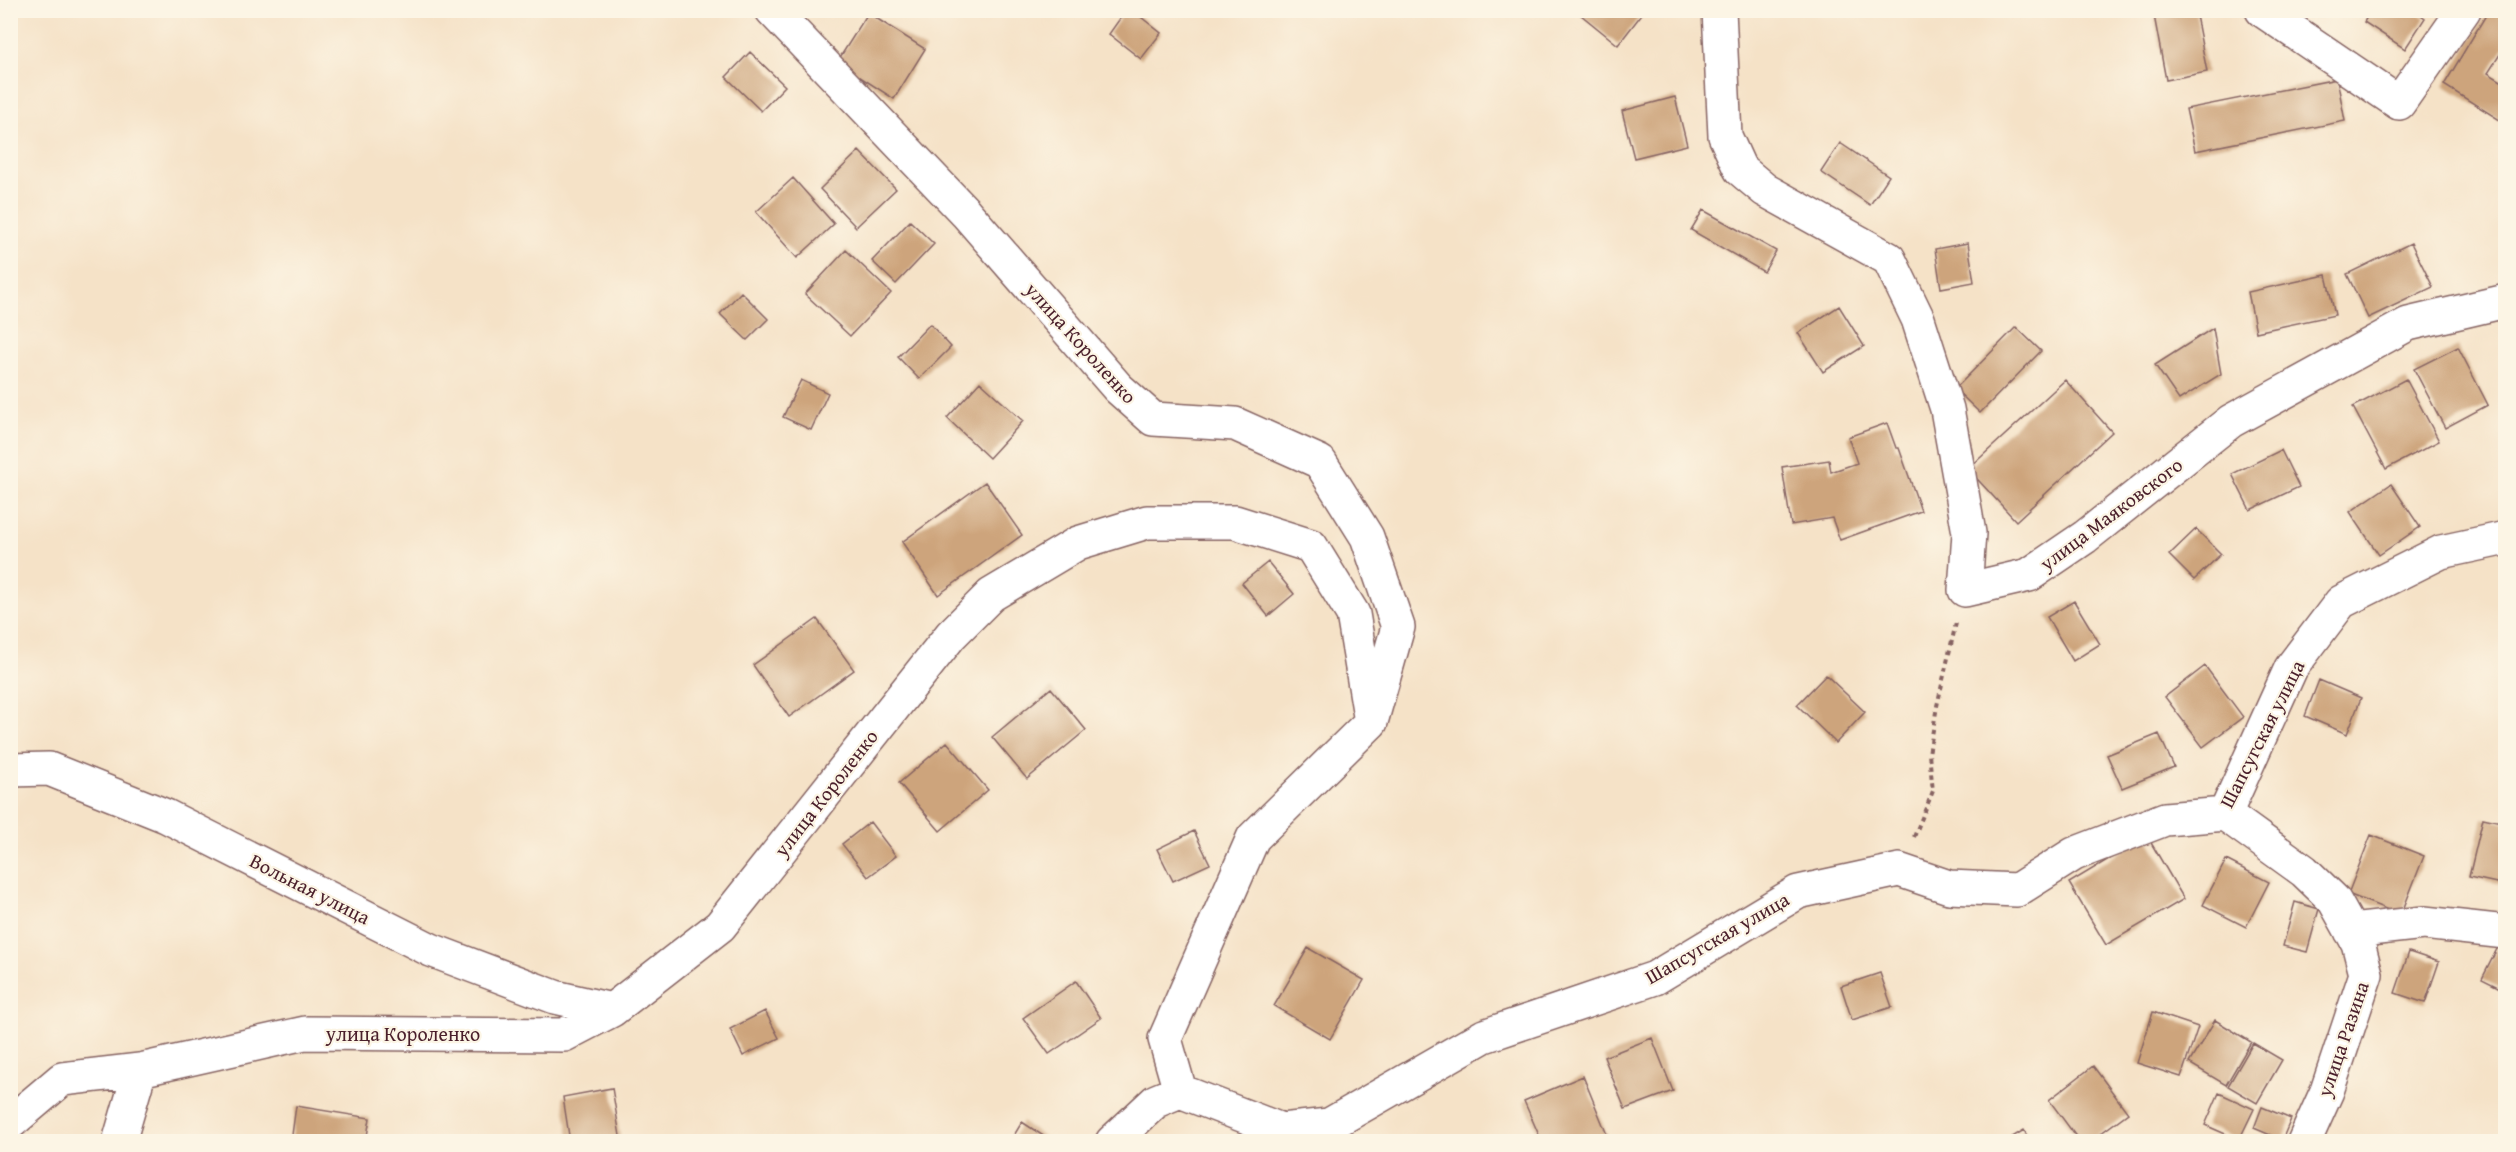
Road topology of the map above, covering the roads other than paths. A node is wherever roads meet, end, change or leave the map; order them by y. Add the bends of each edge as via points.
1 (772, 10) edge
2 (1719, 10) edge
3 (2262, 10) edge
4 (2464, 10) edge
5 (2505, 301) edge
6 (2505, 537) edge
7 (1371, 722) junction
8 (10, 756) edge
9 (49, 769) junction
10 (10, 770) edge
11 (2225, 814) junction
12 (2351, 931) junction
13 (2505, 932) edge
14 (612, 1010) junction
15 (140, 1070) junction
16 (1180, 1091) junction
17 (10, 1123) edge
18 (119, 1142) edge
19 (1112, 1142) edge
20 (2304, 1142) edge

1 - 7 street, улица Короленко via 966,213 1118,388 1153,419 1235,423 1320,462 1367,537 1398,627
2 - 5 street, улица Маяковского via 1725,136 1740,169 1765,190 1889,259 1918,319 1947,409 1969,533 1965,590 2030,575 2085,537 2231,421 2408,324
3 - 4 street via 2399,103
6 - 11 street, Шапсугская улица via 2441,552 2341,602 2291,668
7 - 14 street, улица Короленко via 1353,614 1311,546 1235,522 1147,522 1078,543 991,595 951,635 720,926
7 - 16 street, улица Короленко via 1253,838 1165,1039
8 - 9 street
9 - 10 street, Вольная улица
9 - 14 street, Вольная улица via 166,816 431,951 555,997
11 - 12 street, улица Разина via 2304,871 2334,900
11 - 16 street, Шапсугская улица via 2165,819 2074,854 2017,890 1949,887 1899,870 1798,892 1655,978 1484,1036 1329,1125 1281,1130
12 - 13 street via 2424,923
12 - 20 street, улица Разина via 2366,974 2327,1091
14 - 15 street, улица Короленко via 564,1035 305,1033
15 - 17 street via 62,1078
15 - 18 street
16 - 19 street via 1156,1101

